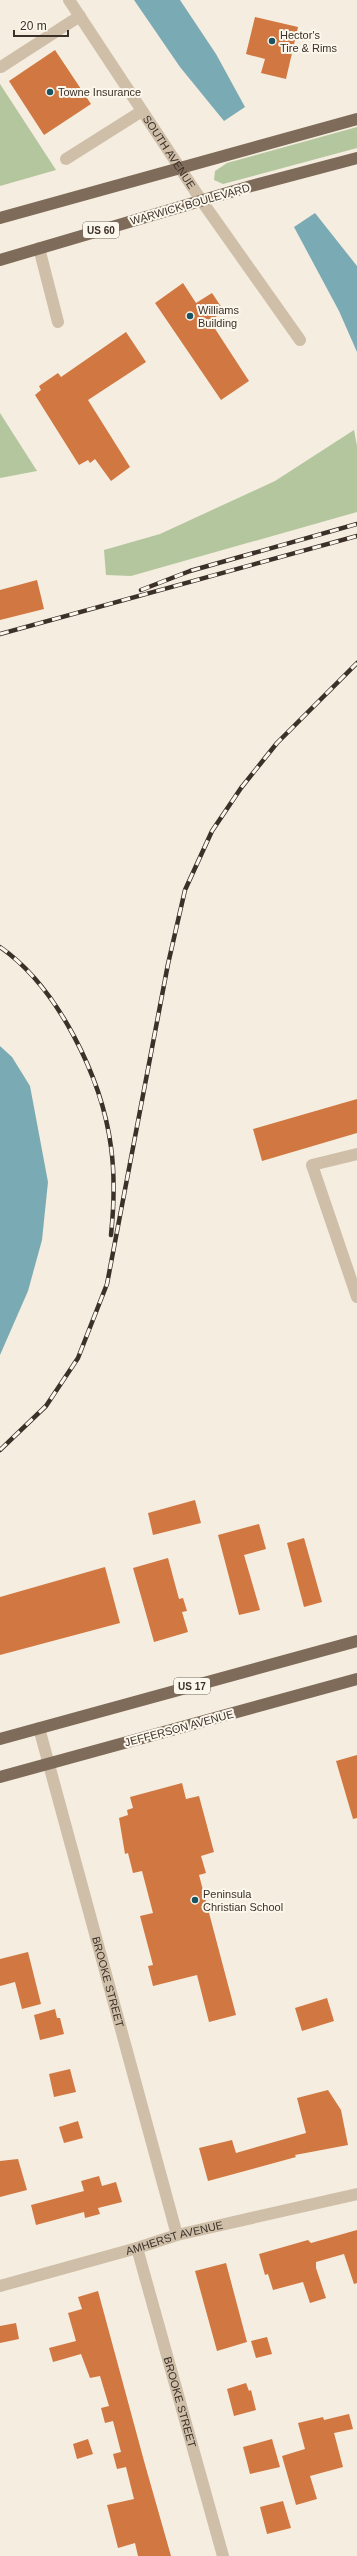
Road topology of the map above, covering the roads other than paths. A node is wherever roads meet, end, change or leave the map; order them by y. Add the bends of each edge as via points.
1 (69, 0) edge
2 (80, 16) junction
3 (1, 67) edge
4 (142, 111) junction
5 (357, 119) edge
6 (357, 158) edge
7 (66, 159) dead end
8 (180, 168) junction
9 (201, 200) junction
10 (0, 218) edge
11 (39, 248) junction
12 (0, 260) edge
13 (58, 322) dead end
14 (300, 340) dead end
15 (357, 1154) edge
16 (357, 1297) edge
17 (357, 1641) edge
18 (357, 1679) edge
19 (39, 1728) junction
20 (0, 1739) edge
21 (48, 1763) junction
22 (0, 1777) edge
23 (354, 2194) edge
24 (177, 2235) junction
25 (137, 2248) junction
26 (0, 2286) edge
27 (223, 2556) edge

1 - 2 street, SOUTH AVENUE
2 - 3 street
2 - 4 street, SOUTH AVENUE
4 - 7 street
4 - 8 street, SOUTH AVENUE
5 - 8 main road
6 - 9 main road, WARWICK BOULEVARD / US 60
8 - 9 street, SOUTH AVENUE
8 - 10 main road
9 - 11 main road, WARWICK BOULEVARD / US 60
9 - 14 street, SOUTH AVENUE
11 - 12 main road, WARWICK BOULEVARD / US 60
11 - 13 street
15 - 16 street via 312,1165
17 - 19 main road, US 17
18 - 21 main road, JEFFERSON AVENUE
19 - 20 main road, US 17
19 - 21 street, BROOKE STREET
21 - 22 main road, JEFFERSON AVENUE
21 - 24 street, BROOKE STREET
23 - 24 street, AMHERST AVENUE
24 - 25 street, AMHERST AVENUE
25 - 26 street, AMHERST AVENUE
25 - 27 street, BROOKE STREET

